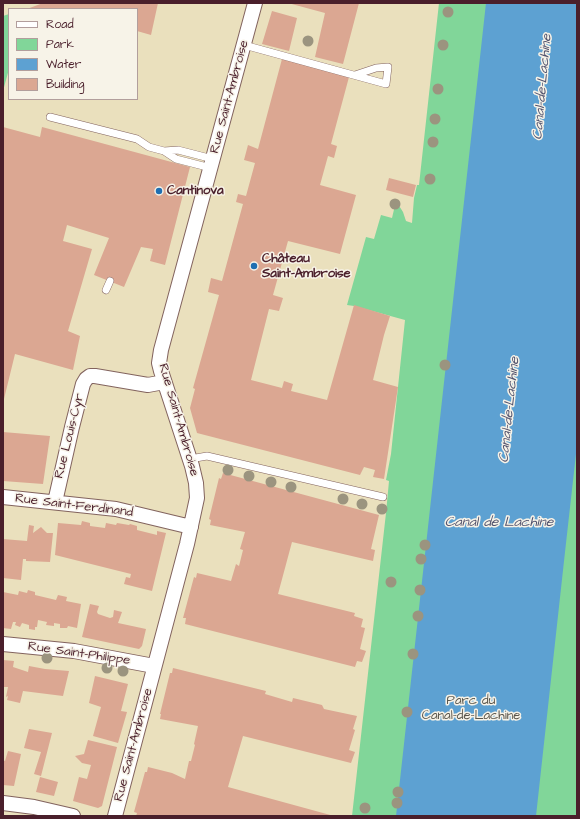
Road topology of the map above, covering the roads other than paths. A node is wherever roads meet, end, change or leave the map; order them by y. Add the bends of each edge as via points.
1 (255, 3) edge
2 (244, 45) junction
3 (355, 75) junction
4 (50, 116) dead end
5 (212, 164) junction
6 (110, 282) dead end
7 (106, 290) dead end
8 (164, 382) junction
9 (190, 459) junction
10 (3, 497) edge
11 (383, 497) dead end
12 (55, 502) junction
13 (191, 527) junction
14 (3, 644) edge
15 (154, 666) junction
16 (3, 803) edge
17 (73, 816) edge
18 (115, 816) edge

1 - 2 street, Rue Saint-Ambroise
2 - 3 lane
2 - 5 street, Rue Saint-Ambroise
3 - 3 lane via 376,68 388,67 386,84
4 - 5 lane via 137,139 149,147 164,151 178,150
5 - 8 street, Rue Saint-Ambroise via 161,350 159,363
6 - 7 lane
8 - 9 street, Rue Saint-Ambroise
8 - 12 street, Rue Louis-Cyr via 148,385 95,376 86,379
9 - 11 lane via 206,456
9 - 13 street, Rue Saint-Ambroise via 197,491
10 - 12 street, Rue Saint-Ferdinand
12 - 13 street, Rue Saint-Ferdinand via 116,509
13 - 15 street, Rue Saint-Ambroise
14 - 15 street, Rue Saint-Philippe via 74,651
15 - 18 street, Rue Saint-Ambroise
16 - 17 street

